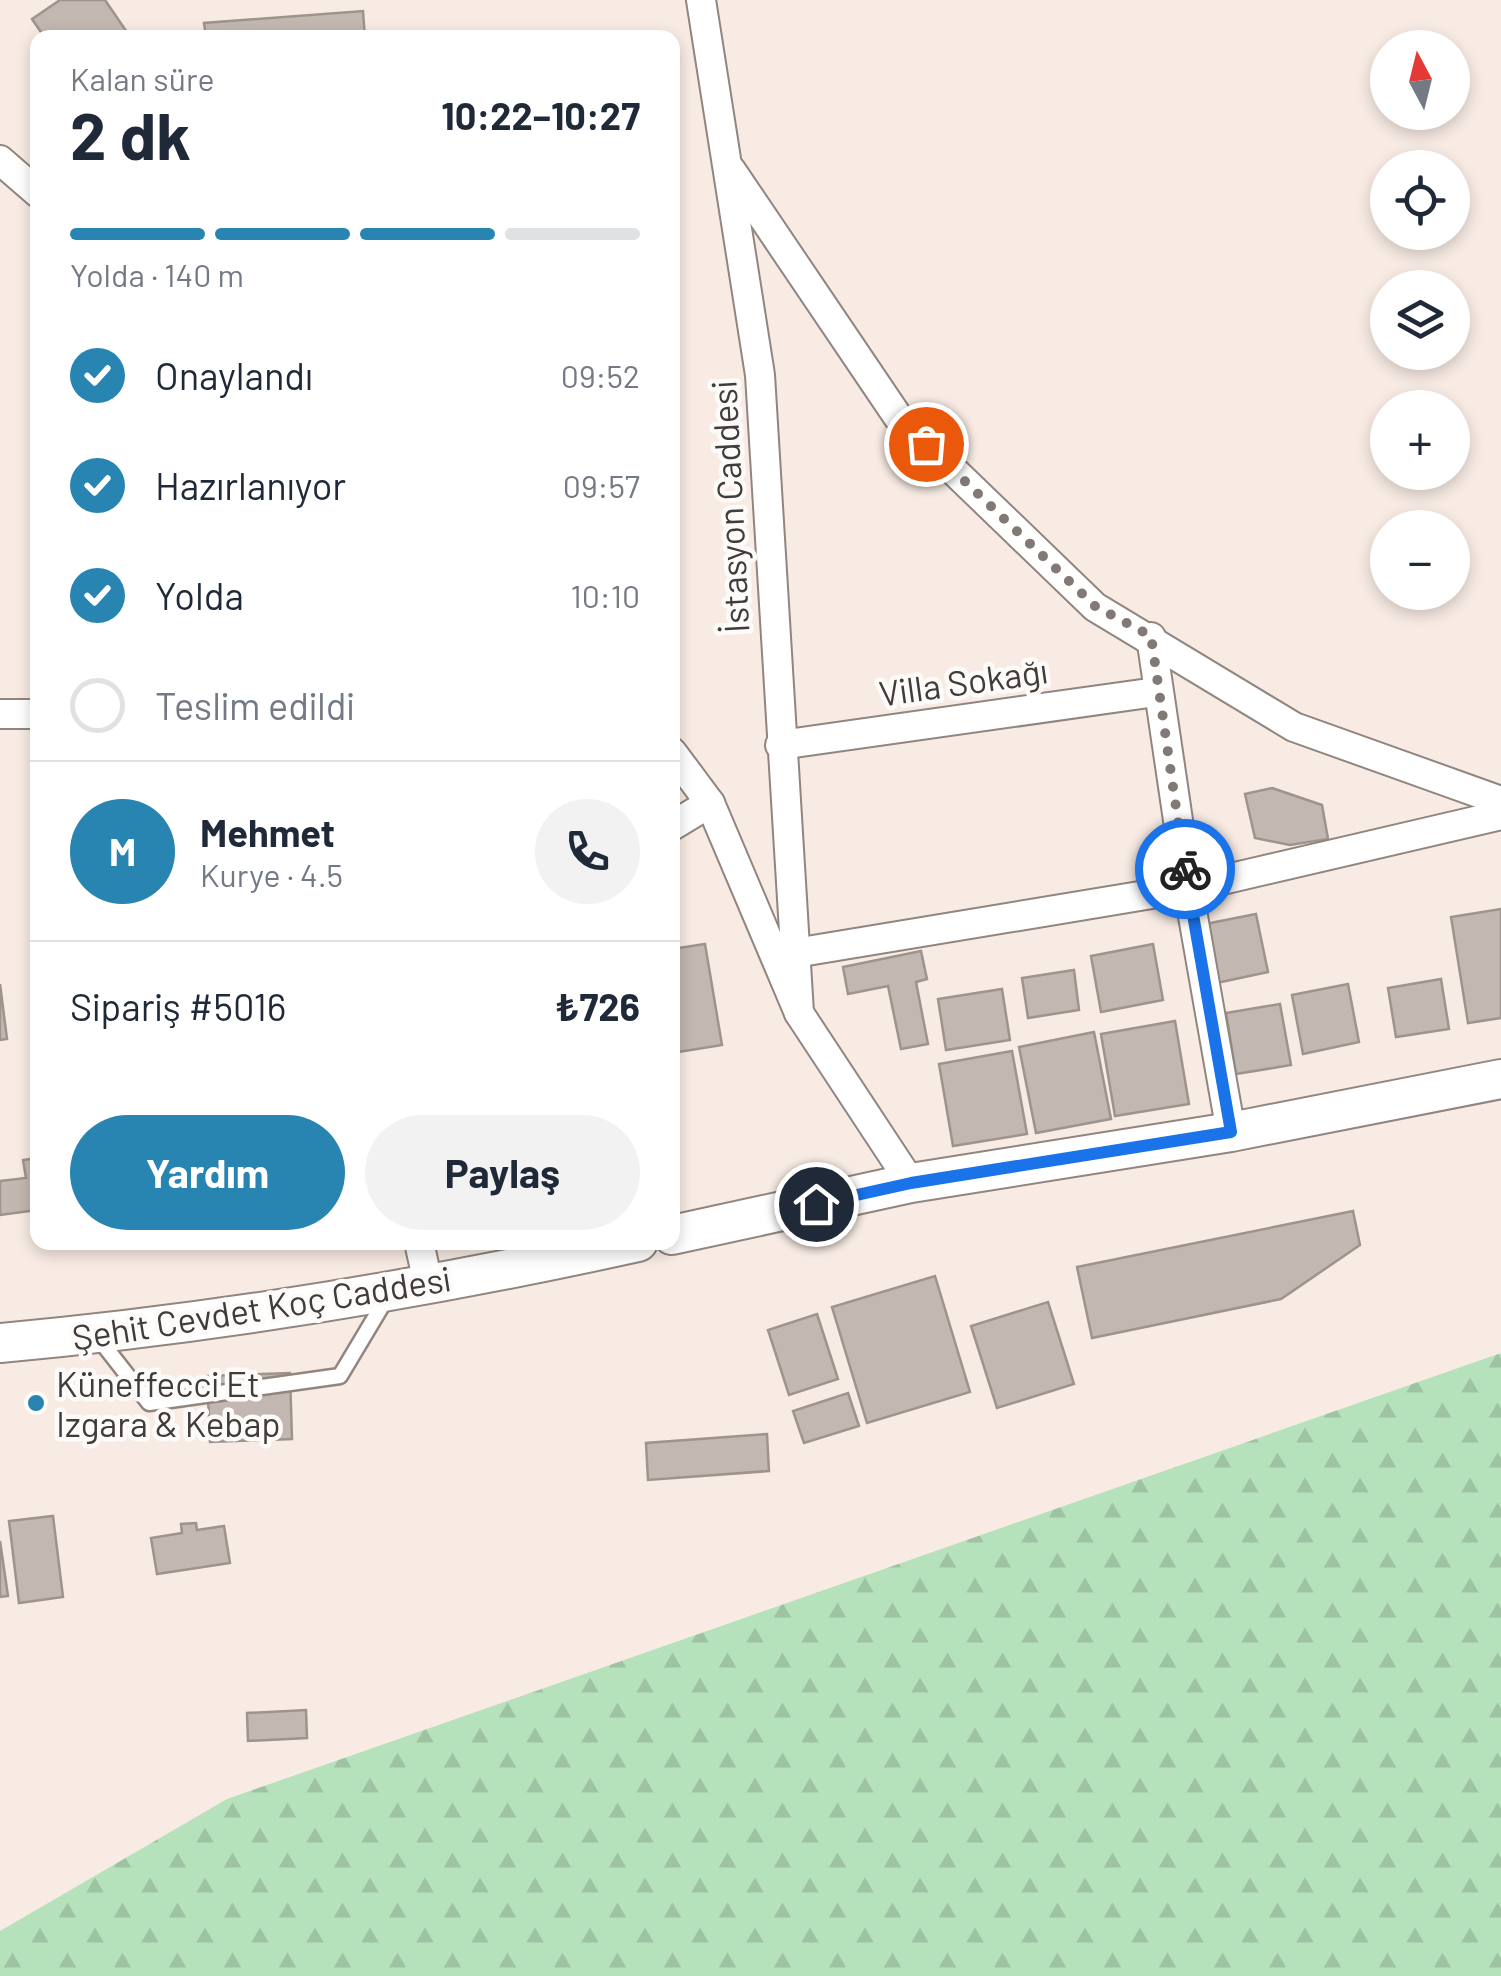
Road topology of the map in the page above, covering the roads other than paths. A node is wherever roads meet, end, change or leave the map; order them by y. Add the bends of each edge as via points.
1 (702, 0) edge
2 (0, 160) edge
3 (730, 170) junction
4 (30, 186) edge
5 (1151, 636) junction
6 (1156, 692) junction
7 (0, 714) edge
8 (30, 714) edge
9 (780, 745) junction
10 (680, 763) edge
11 (1501, 801) edge
12 (710, 804) junction
13 (1501, 814) edge
14 (680, 821) edge
15 (1188, 888) junction
16 (795, 953) junction
17 (799, 1013) junction
18 (1501, 1079) edge
19 (1231, 1132) junction
20 (911, 1183) junction
21 (680, 1233) edge
22 (417, 1250) edge
23 (597, 1250) edge
24 (410, 1286) junction
25 (96, 1334) junction
26 (0, 1343) edge

1 - 3 street, İstasyon Caddesi
2 - 4 street
3 - 5 street via 898,416 1095,606
3 - 9 street, İstasyon Caddesi via 760,375
5 - 6 street
5 - 11 street via 1294,727
6 - 9 street, Villa Sokağı
6 - 15 street
7 - 8 street
9 - 16 street, İstasyon Caddesi
10 - 12 street
12 - 14 street
12 - 17 street
13 - 15 street
15 - 16 street
15 - 19 street
16 - 17 street, İstasyon Caddesi
17 - 20 street
18 - 19 main road
19 - 20 main road
20 - 21 main road
22 - 24 street
23 - 24 main road, Şehit Cevdet Koç Caddesi
24 - 25 main road, Şehit Cevdet Koç Caddesi
24 - 25 lane via 340,1376 149,1403
25 - 26 main road, Şehit Cevdet Koç Caddesi

